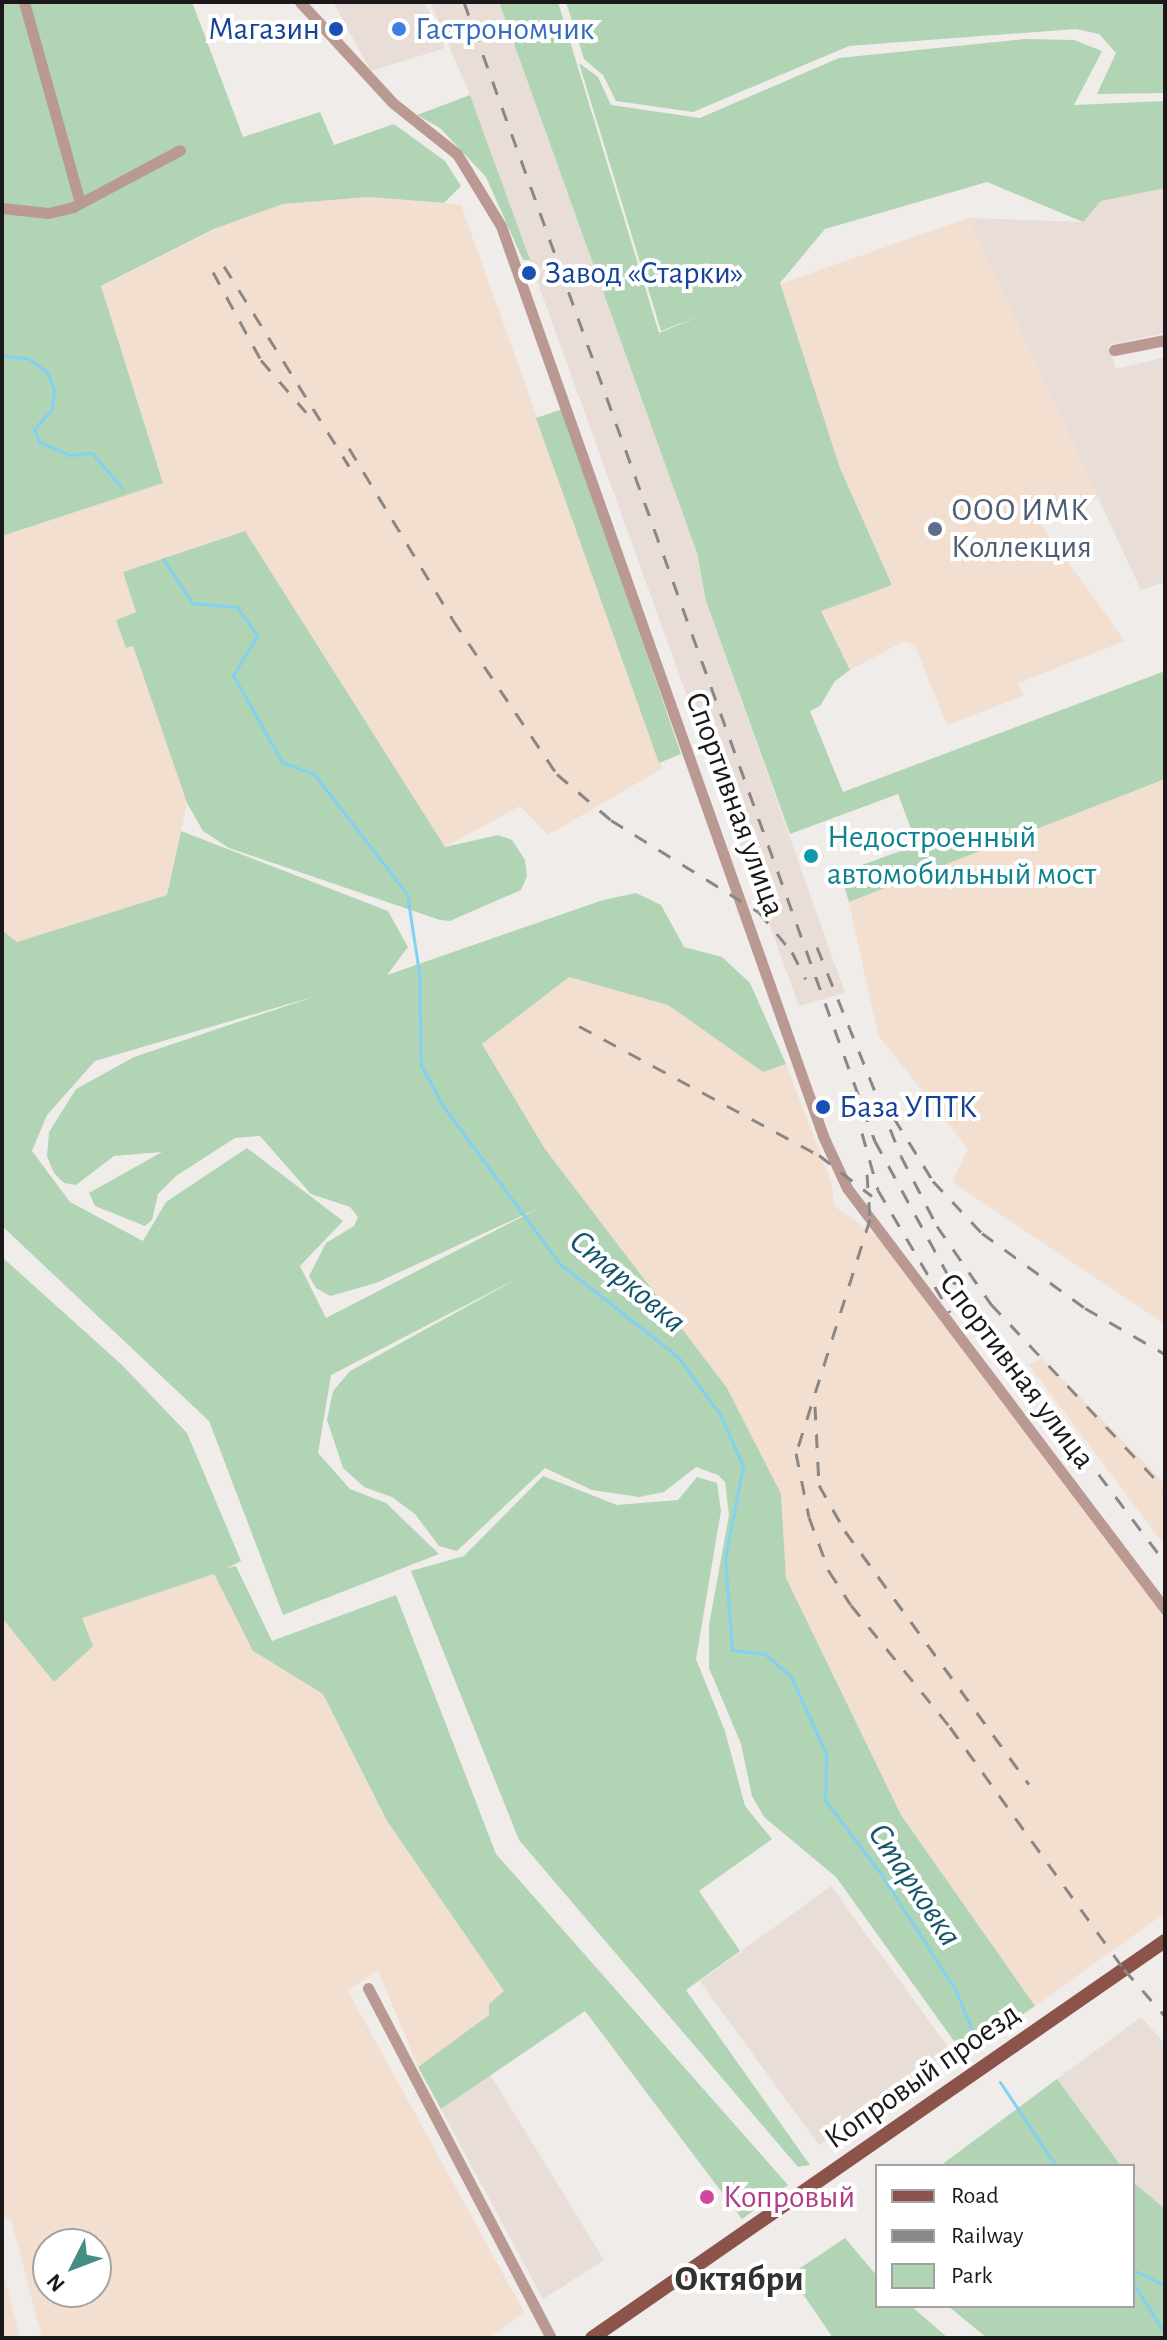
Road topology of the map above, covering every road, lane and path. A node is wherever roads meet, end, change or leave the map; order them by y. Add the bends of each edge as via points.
1 (24, 2) edge
2 (300, 2) edge
3 (180, 150) dead end
4 (80, 203) junction
5 (2, 208) edge
6 (1165, 340) edge
7 (1114, 350) dead end
8 (1165, 1609) edge
9 (1165, 1941) edge
10 (368, 1988) dead end
11 (551, 2338) edge
12 (592, 2338) edge

1 - 4 street
2 - 8 street, Спортивная улица via 393,103 457,154 501,226 823,1136 847,1188
3 - 4 street
4 - 5 street via 48,213
6 - 7 street
9 - 12 main road, Копровый проезд
10 - 11 street

